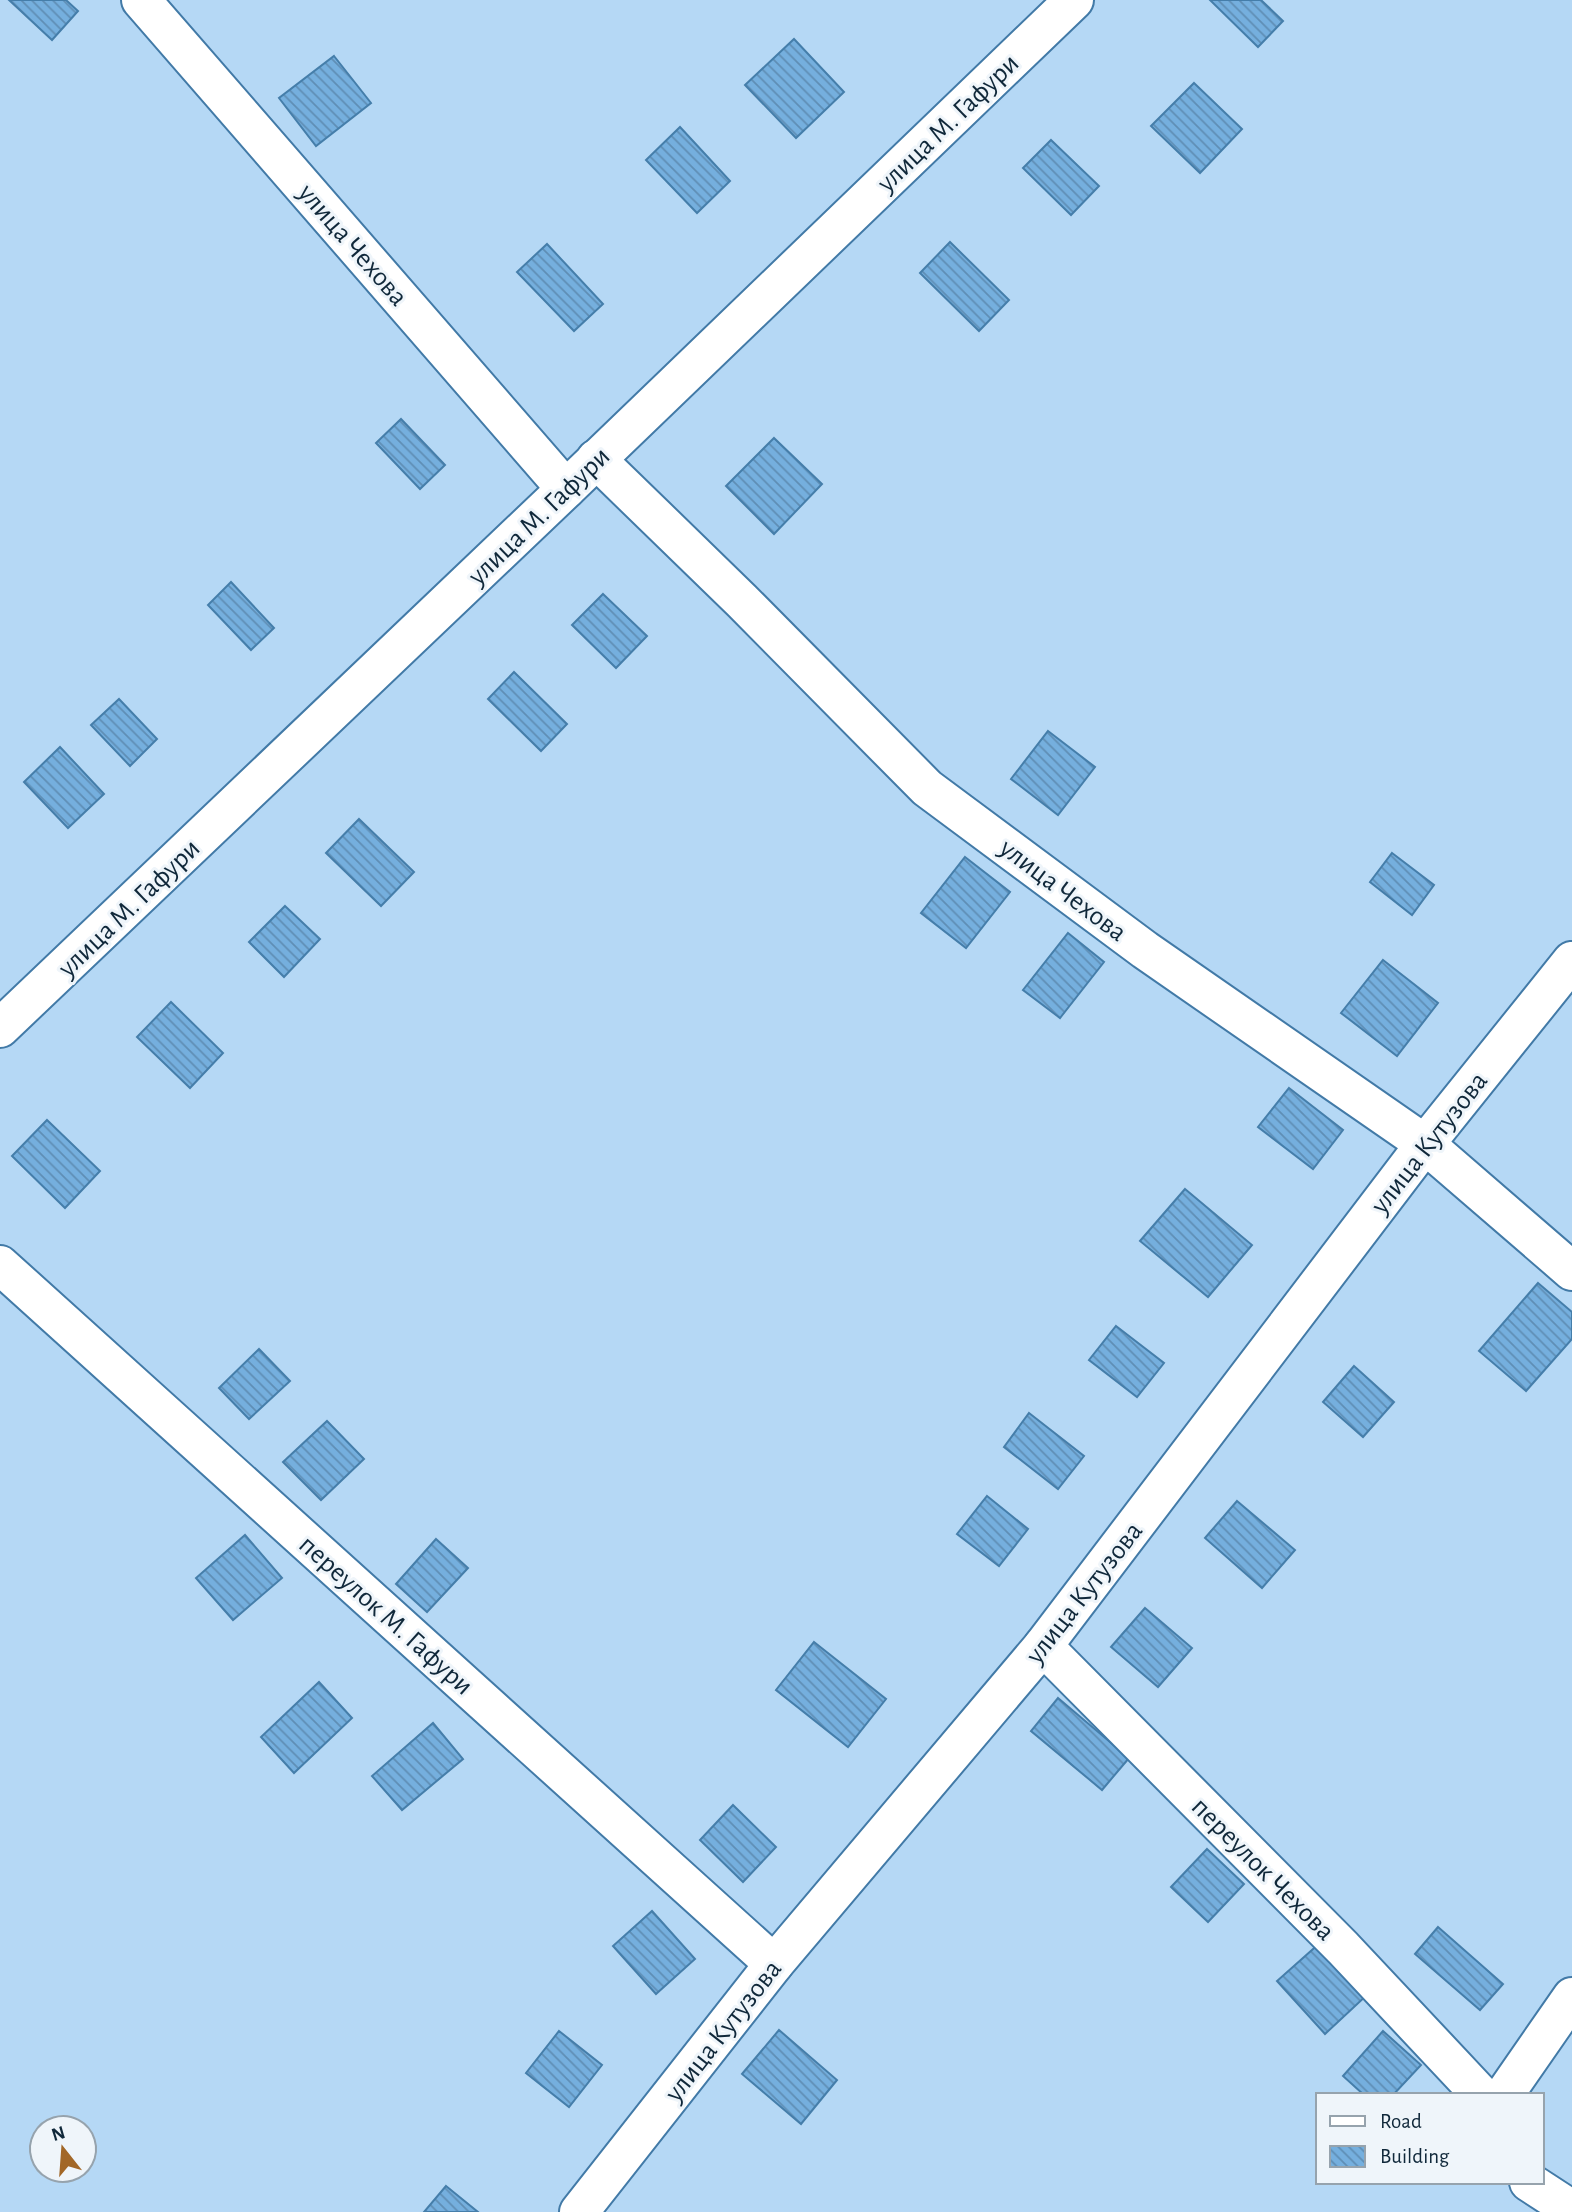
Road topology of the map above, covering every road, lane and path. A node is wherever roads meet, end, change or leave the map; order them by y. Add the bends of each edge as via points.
1 (141, 0) edge
2 (1074, 0) edge
3 (596, 459) junction
4 (566, 489) junction
5 (1572, 961) edge
6 (0, 1028) edge
7 (1425, 1144) junction
8 (0, 1265) edge
9 (1572, 1271) edge
10 (1043, 1646) junction
11 (774, 1964) junction
12 (1572, 1997) edge
13 (1479, 2093) edge
14 (1505, 2093) edge
15 (1532, 2184) edge
16 (1572, 2210) edge
17 (579, 2212) edge

1 - 4 street, улица Чехова
2 - 3 street, улица М. Гафури
3 - 4 street, улица М. Гафури
3 - 7 street, улица Чехова via 927,788 1145,950
4 - 6 street, улица М. Гафури
5 - 7 street, улица Кутузова
7 - 9 street, улица Чехова
7 - 10 street, улица Кутузова
8 - 11 street, переулок М. Гафури
10 - 11 street, улица Кутузова
10 - 13 street, переулок Чехова via 1343,1948
11 - 17 street, улица Кутузова
12 - 14 street
15 - 16 street

